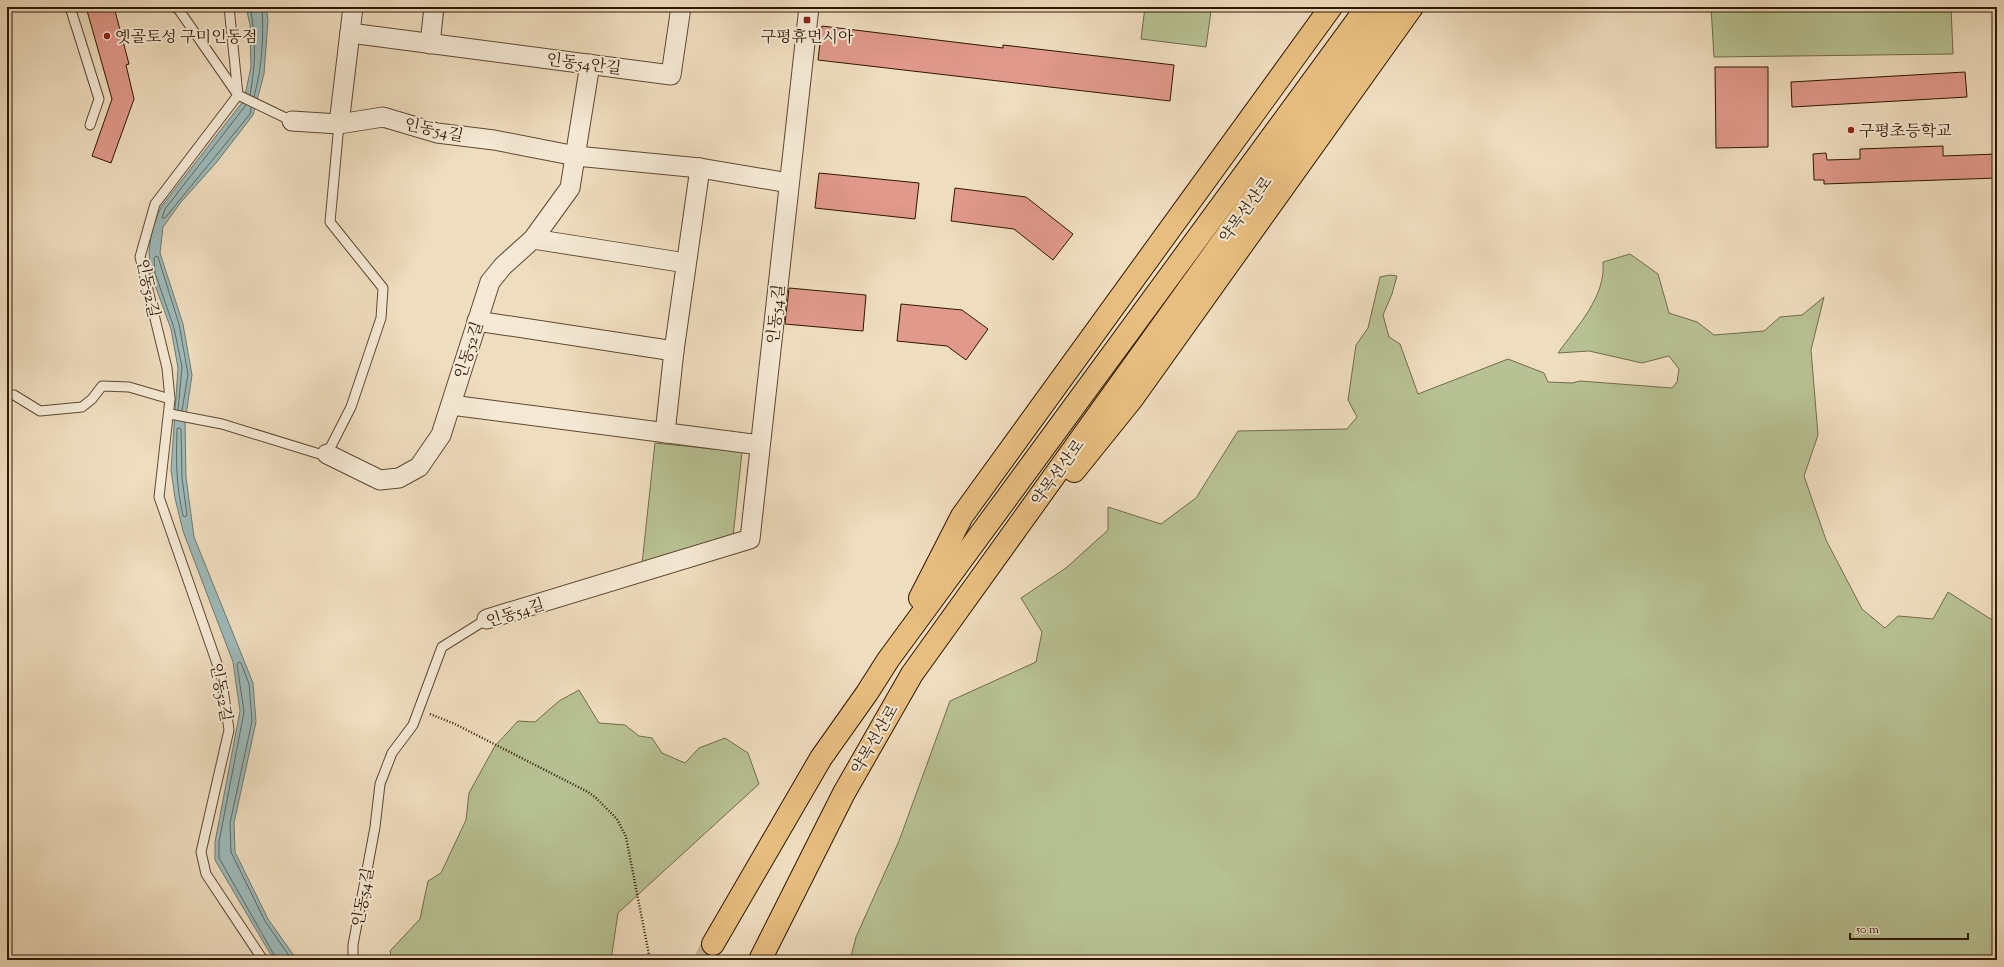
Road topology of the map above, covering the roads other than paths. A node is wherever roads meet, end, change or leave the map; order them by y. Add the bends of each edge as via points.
1 (70, 7) edge
2 (175, 7) edge
3 (229, 7) edge
4 (353, 7) edge
5 (434, 7) edge
6 (681, 7) edge
7 (809, 7) edge
8 (1331, 7) edge
9 (1367, 7) edge
10 (1391, 7) edge
11 (1412, 7) edge
12 (350, 33) junction
13 (430, 44) junction
14 (590, 64) junction
15 (238, 95) junction
16 (292, 121) joint
17 (339, 124) junction
18 (90, 125) dead end
19 (576, 156) junction
20 (700, 168) junction
21 (789, 183) junction
22 (533, 238) junction
23 (686, 263) junction
24 (477, 321) junction
25 (674, 350) junction
26 (7, 395) edge
27 (170, 399) junction
28 (451, 405) junction
29 (170, 414) junction
30 (665, 433) junction
31 (760, 445) junction
32 (327, 454) junction
33 (487, 619) joint
34 (888, 660) junction
35 (912, 674) junction
36 (713, 944) tunnel mouth
37 (263, 960) edge
38 (353, 960) edge
39 (760, 960) edge

1 - 18 lane via 99,99
2 - 15 lane
3 - 15 lane
4 - 12 street
5 - 13 street
6 - 14 street, 인동54안길 via 671,74
7 - 21 street, 인동54길
8 - 34 highway via 962,516
9 - 34 highway, 약목선산로
10 - 35 highway, 약목선산로
11 - 35 highway via 1132,399
12 - 13 street, 인동54안길
12 - 17 street
13 - 14 street, 인동54안길
14 - 19 street
15 - 16 lane
15 - 27 lane, 인동52길 via 155,204 140,256 167,368
16 - 17 street, 인동54길
17 - 19 street, 인동54길 via 383,117 437,133 494,140
17 - 32 lane via 330,222 383,288 381,318 352,407
19 - 20 street, 인동54길
19 - 22 street, 인동52길 via 570,188
20 - 21 street, 인동54길
20 - 23 street
21 - 31 street, 인동54길
22 - 23 street
22 - 24 street, 인동52길 via 490,282
23 - 25 street
24 - 25 street
24 - 28 street, 인동52길
25 - 30 street
26 - 27 lane via 14,396 40,411 82,407 102,386 129,387
27 - 29 lane, 인동52길
28 - 30 street
28 - 32 street, 인동52길 via 442,435 419,467 400,478 380,480
29 - 32 lane, 인동52길 via 222,424 326,456
29 - 37 lane, 인동52길 via 159,497 221,675 229,730 201,852 206,874
30 - 31 street
31 - 33 street, 인동54길 via 750,539
33 - 38 lane, 인동54길 via 442,647 413,725 392,753 380,784 375,826 353,945
34 - 36 highway, 약목선산로 via 820,758
35 - 39 highway, 약목선산로 via 844,793

